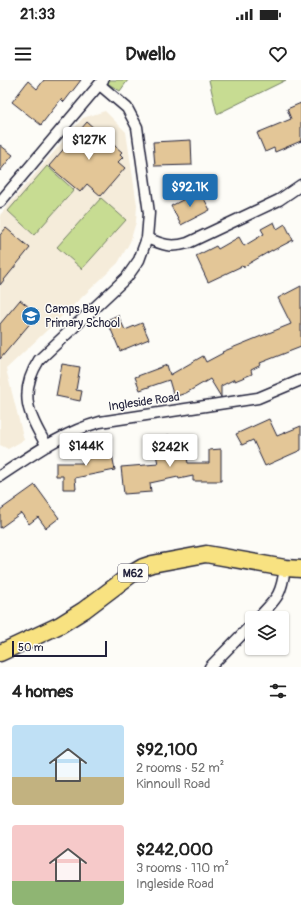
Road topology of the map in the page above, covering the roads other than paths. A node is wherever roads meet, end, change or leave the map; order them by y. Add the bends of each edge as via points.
1 (102, 82) edge
2 (301, 185) edge
3 (0, 202) edge
4 (148, 238) junction
5 (301, 380) edge
6 (47, 446) junction
7 (0, 476) edge
8 (285, 568) junction
9 (301, 569) edge
10 (265, 611) edge
11 (245, 631) edge
12 (0, 653) edge
13 (210, 667) edge

1 - 3 street
1 - 4 street via 127,108 137,127 149,213
2 - 4 street via 279,200 188,243 166,246
4 - 6 street via 139,260 127,277 38,360 32,372 28,385 28,402 33,421
5 - 6 street, Ingleside Road via 258,398 100,422 75,430
6 - 7 street, Ingleside Road
8 - 9 main road, M62
8 - 10 street via 279,595
8 - 12 main road, M62 via 206,554 152,564 133,573 60,625
11 - 13 street

